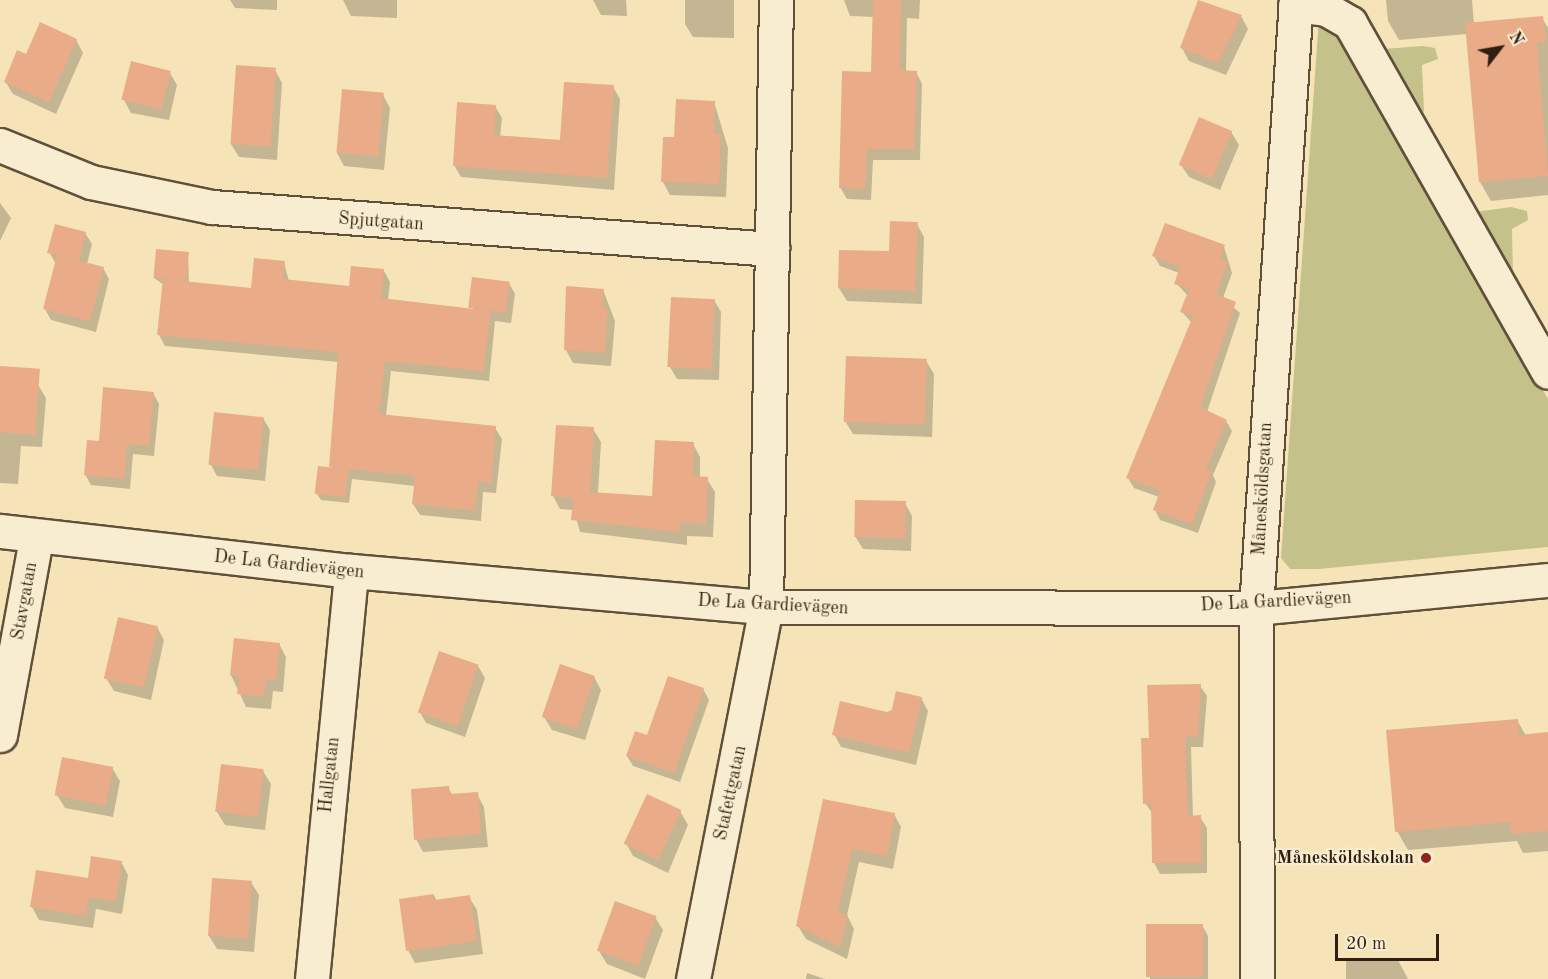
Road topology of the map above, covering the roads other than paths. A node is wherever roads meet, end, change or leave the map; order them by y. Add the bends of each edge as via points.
1 (777, 0) edge
2 (1296, 3) edge
3 (0, 144) edge
4 (772, 249) junction
5 (1548, 372) edge
6 (0, 531) edge
7 (36, 538) junction
8 (351, 572) junction
9 (1548, 580) edge
10 (766, 607) junction
11 (1256, 608) junction
12 (0, 735) edge
13 (312, 979) edge
14 (693, 979) edge
15 (1257, 979) edge

1 - 4 street, Stafettgatan
2 - 5 street via 1326,9 1350,23
2 - 11 street, Månesköldsgatan
3 - 4 street, Spjutgatan via 91,182 212,207
4 - 10 street, Stafettgatan
6 - 7 street, De La Gardievägen
7 - 8 street, De La Gardievägen
7 - 12 street, Stavgatan
8 - 10 street, De La Gardievägen
8 - 13 street, Hallgatan
9 - 11 street, De La Gardievägen
10 - 11 street, De La Gardievägen
10 - 14 street, Stafettgatan
11 - 15 street, Månesköldsgatan

